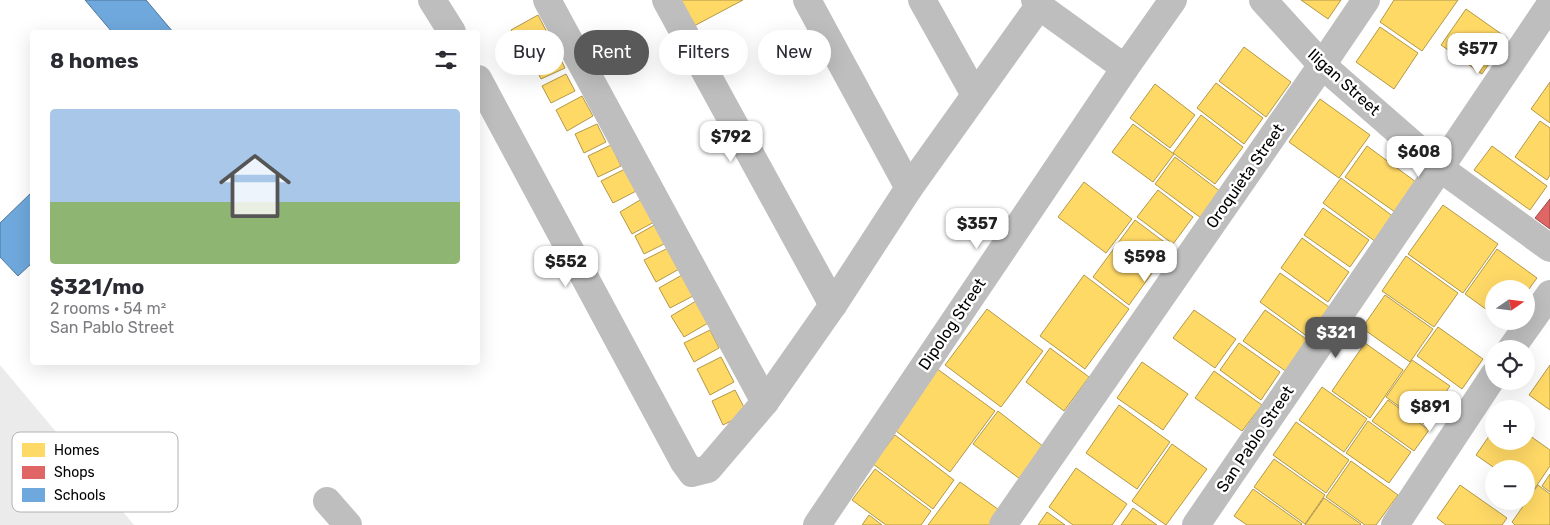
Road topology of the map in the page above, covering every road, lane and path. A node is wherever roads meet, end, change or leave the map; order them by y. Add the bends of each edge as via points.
1 (432, 0) edge
2 (548, 0) edge
3 (666, 0) edge
4 (807, 0) edge
5 (922, 0) edge
6 (1173, 0) edge
7 (1263, 0) edge
8 (1366, 0) edge
9 (1037, 3) edge
10 (1550, 5) edge
11 (451, 30) edge
12 (1322, 65) junction
13 (1125, 68) junction
14 (480, 83) edge
15 (975, 95) junction
16 (1440, 168) junction
17 (909, 188) junction
18 (1550, 248) edge
19 (1550, 294) edge
20 (833, 305) junction
21 (1517, 340) edge
22 (1485, 389) edge
23 (765, 402) junction
24 (327, 501) dead end
25 (348, 525) edge
26 (817, 525) edge
27 (1003, 525) edge
28 (1196, 525) edge
29 (1395, 525) edge

1 - 11 street
2 - 23 street
3 - 20 street
4 - 17 street
5 - 15 street
6 - 13 street, Dipolog Street
7 - 12 street, Iligan Street
8 - 12 street, Oroquieta Street
9 - 13 street
9 - 15 street
10 - 16 street, San Pablo Street
12 - 16 street, Iligan Street
12 - 27 street, Oroquieta Street
13 - 26 street, Dipolog Street
14 - 23 street via 692,473 708,469
15 - 17 street
16 - 18 street, Iligan Street
16 - 28 street, San Pablo Street
17 - 20 street
19 - 21 street
20 - 23 street
22 - 29 street
24 - 25 street

